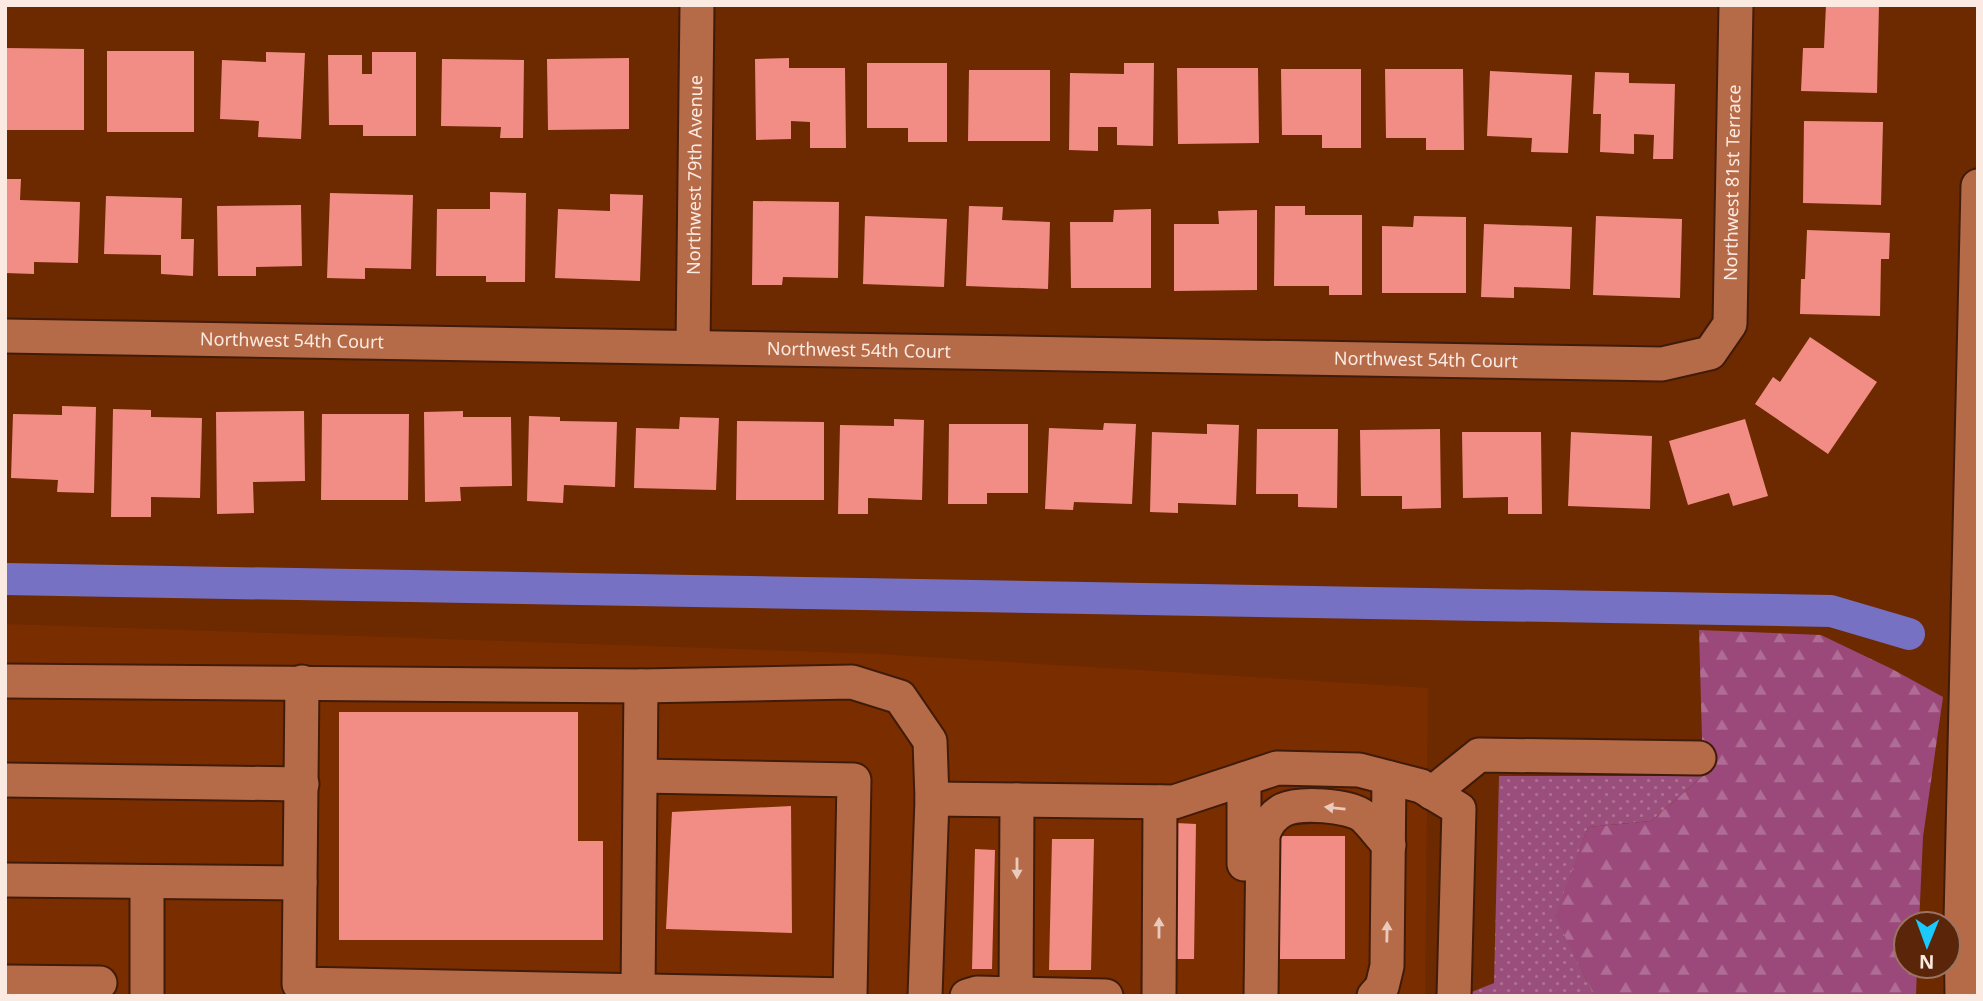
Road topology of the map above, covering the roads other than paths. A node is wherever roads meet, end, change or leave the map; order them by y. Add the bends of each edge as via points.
1 (697, 5) edge
2 (1736, 5) edge
3 (1978, 186) edge
4 (5, 336) edge
5 (694, 347) junction
6 (1710, 353) joint
7 (5, 681) edge
8 (302, 682) junction
9 (641, 686) junction
10 (1699, 758) dead end
11 (641, 776) junction
12 (1389, 778) junction
13 (5, 779) edge
14 (1244, 779) junction
15 (302, 784) junction
16 (1432, 793) junction
17 (932, 799) junction
18 (1017, 800) junction
19 (1160, 802) junction
20 (1389, 845) junction
21 (5, 880) edge
22 (147, 881) junction
23 (300, 883) junction
24 (1970, 920) edge
25 (5, 982) edge
26 (100, 983) dead end
27 (638, 991) junction
28 (1016, 994) edge
29 (147, 996) edge
30 (925, 996) edge
31 (967, 996) edge
32 (1107, 996) edge
33 (1159, 996) edge
34 (1243, 996) edge
35 (1261, 996) edge
36 (1374, 996) edge
37 (1454, 996) edge
38 (1962, 996) edge

1 - 5 street, Northwest 79th Avenue
2 - 6 street, Northwest 81st Terrace via 1730,324
3 - 24 street
4 - 5 street, Northwest 54th Court
5 - 6 street, Northwest 54th Court via 1662,364
7 - 8 street
8 - 9 street
8 - 15 street
9 - 11 street
9 - 17 street via 852,682 900,697 930,740
10 - 16 street via 1479,755
11 - 27 street
11 - 27 street via 854,780 850,995
12 - 14 street via 1359,770 1277,768
12 - 16 street
12 - 20 street
13 - 15 street
14 - 19 street via 1174,802
14 - 34 street
15 - 23 street
16 - 37 street via 1459,809
17 - 18 street
17 - 30 street
18 - 19 street
18 -> 28 street
33 -> 19 street
20 -> 35 street via 1362,816 1339,807 1284,810 1268,822 1263,835
36 -> 20 street via 1387,966
21 - 22 street
22 - 23 street
22 - 29 street
23 - 27 street via 299,984
24 - 38 street
25 - 26 street
28 - 31 street
28 - 32 street

